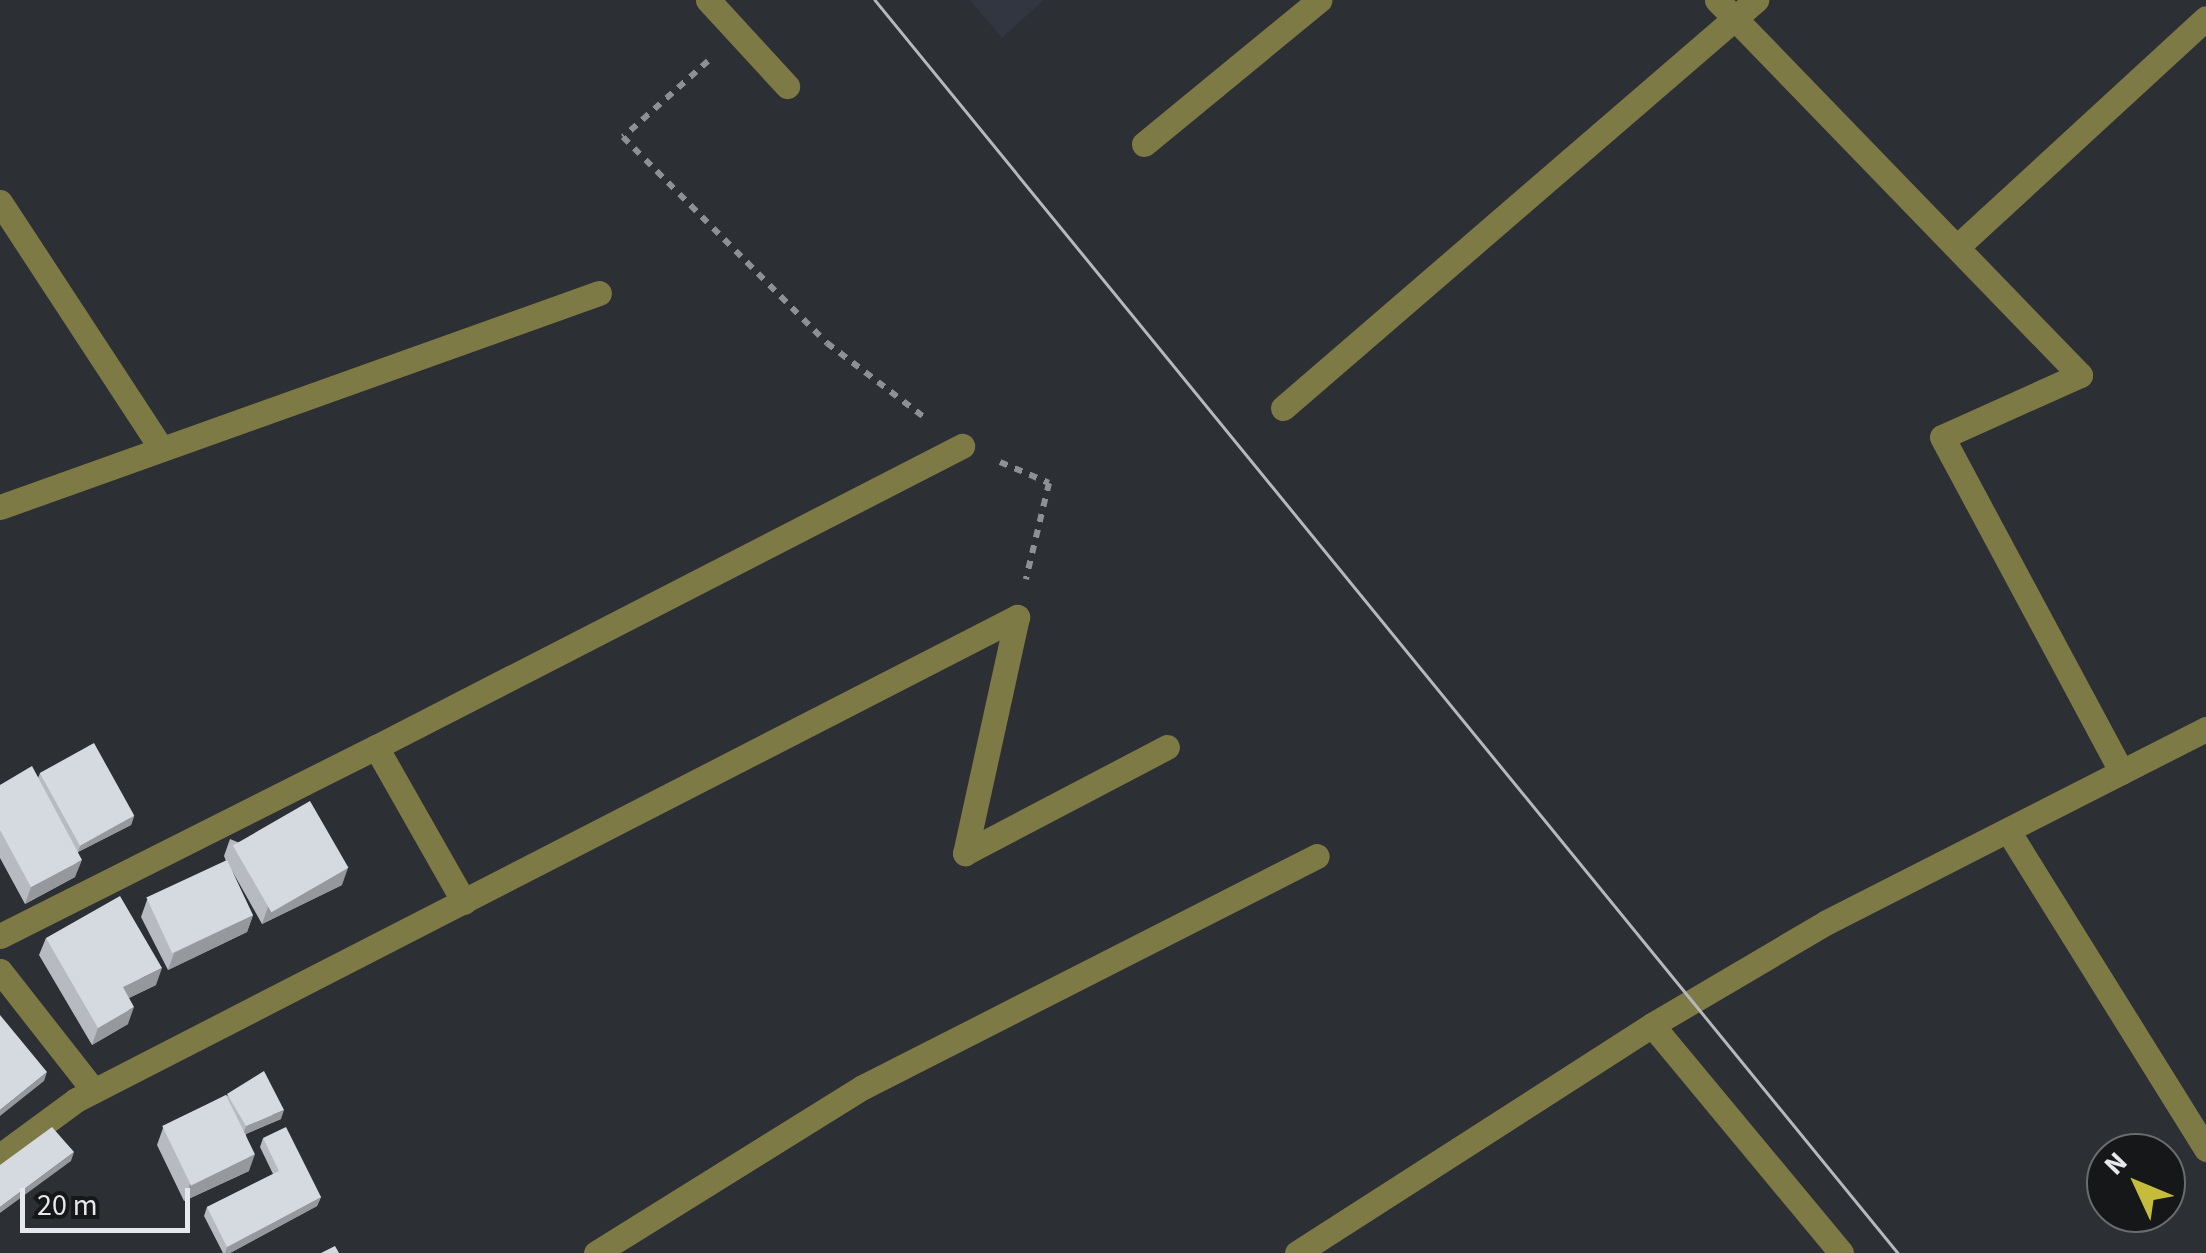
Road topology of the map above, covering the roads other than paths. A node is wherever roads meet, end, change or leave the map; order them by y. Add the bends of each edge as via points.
1 (708, 0) edge
2 (1319, 0) edge
3 (1756, 0) edge
4 (1726, 9) edge
5 (2206, 18) edge
6 (787, 86) dead end
7 (1144, 144) dead end
8 (0, 202) edge
9 (1956, 247) junction
10 (599, 293) dead end
11 (1283, 408) dead end
12 (962, 446) road end
13 (162, 448) junction
14 (0, 506) edge
15 (2206, 729) edge
16 (376, 747) junction
17 (1168, 747) dead end
18 (2122, 772) junction
19 (2010, 834) junction
20 (1318, 856) dead end
21 (464, 902) junction
22 (0, 936) edge
23 (0, 971) edge
24 (1652, 1025) junction
25 (94, 1091) junction
26 (2206, 1149) edge
27 (0, 1156) edge
28 (596, 1253) edge
29 (1297, 1253) edge
30 (1841, 1253) edge

1 - 6 street
2 - 7 street
3 - 4 street
4 - 9 street
4 - 11 street
5 - 9 street
8 - 13 street
9 - 18 street via 2080,375 1942,437
10 - 13 street
12 - 16 street
13 - 14 street
15 - 18 street
16 - 21 street
16 - 22 street
17 - 21 street via 965,853 1017,616
18 - 19 street
19 - 24 street via 1827,922
19 - 26 street
20 - 28 street via 863,1086
21 - 25 street
23 - 25 street
24 - 29 street
24 - 30 street
25 - 27 street

